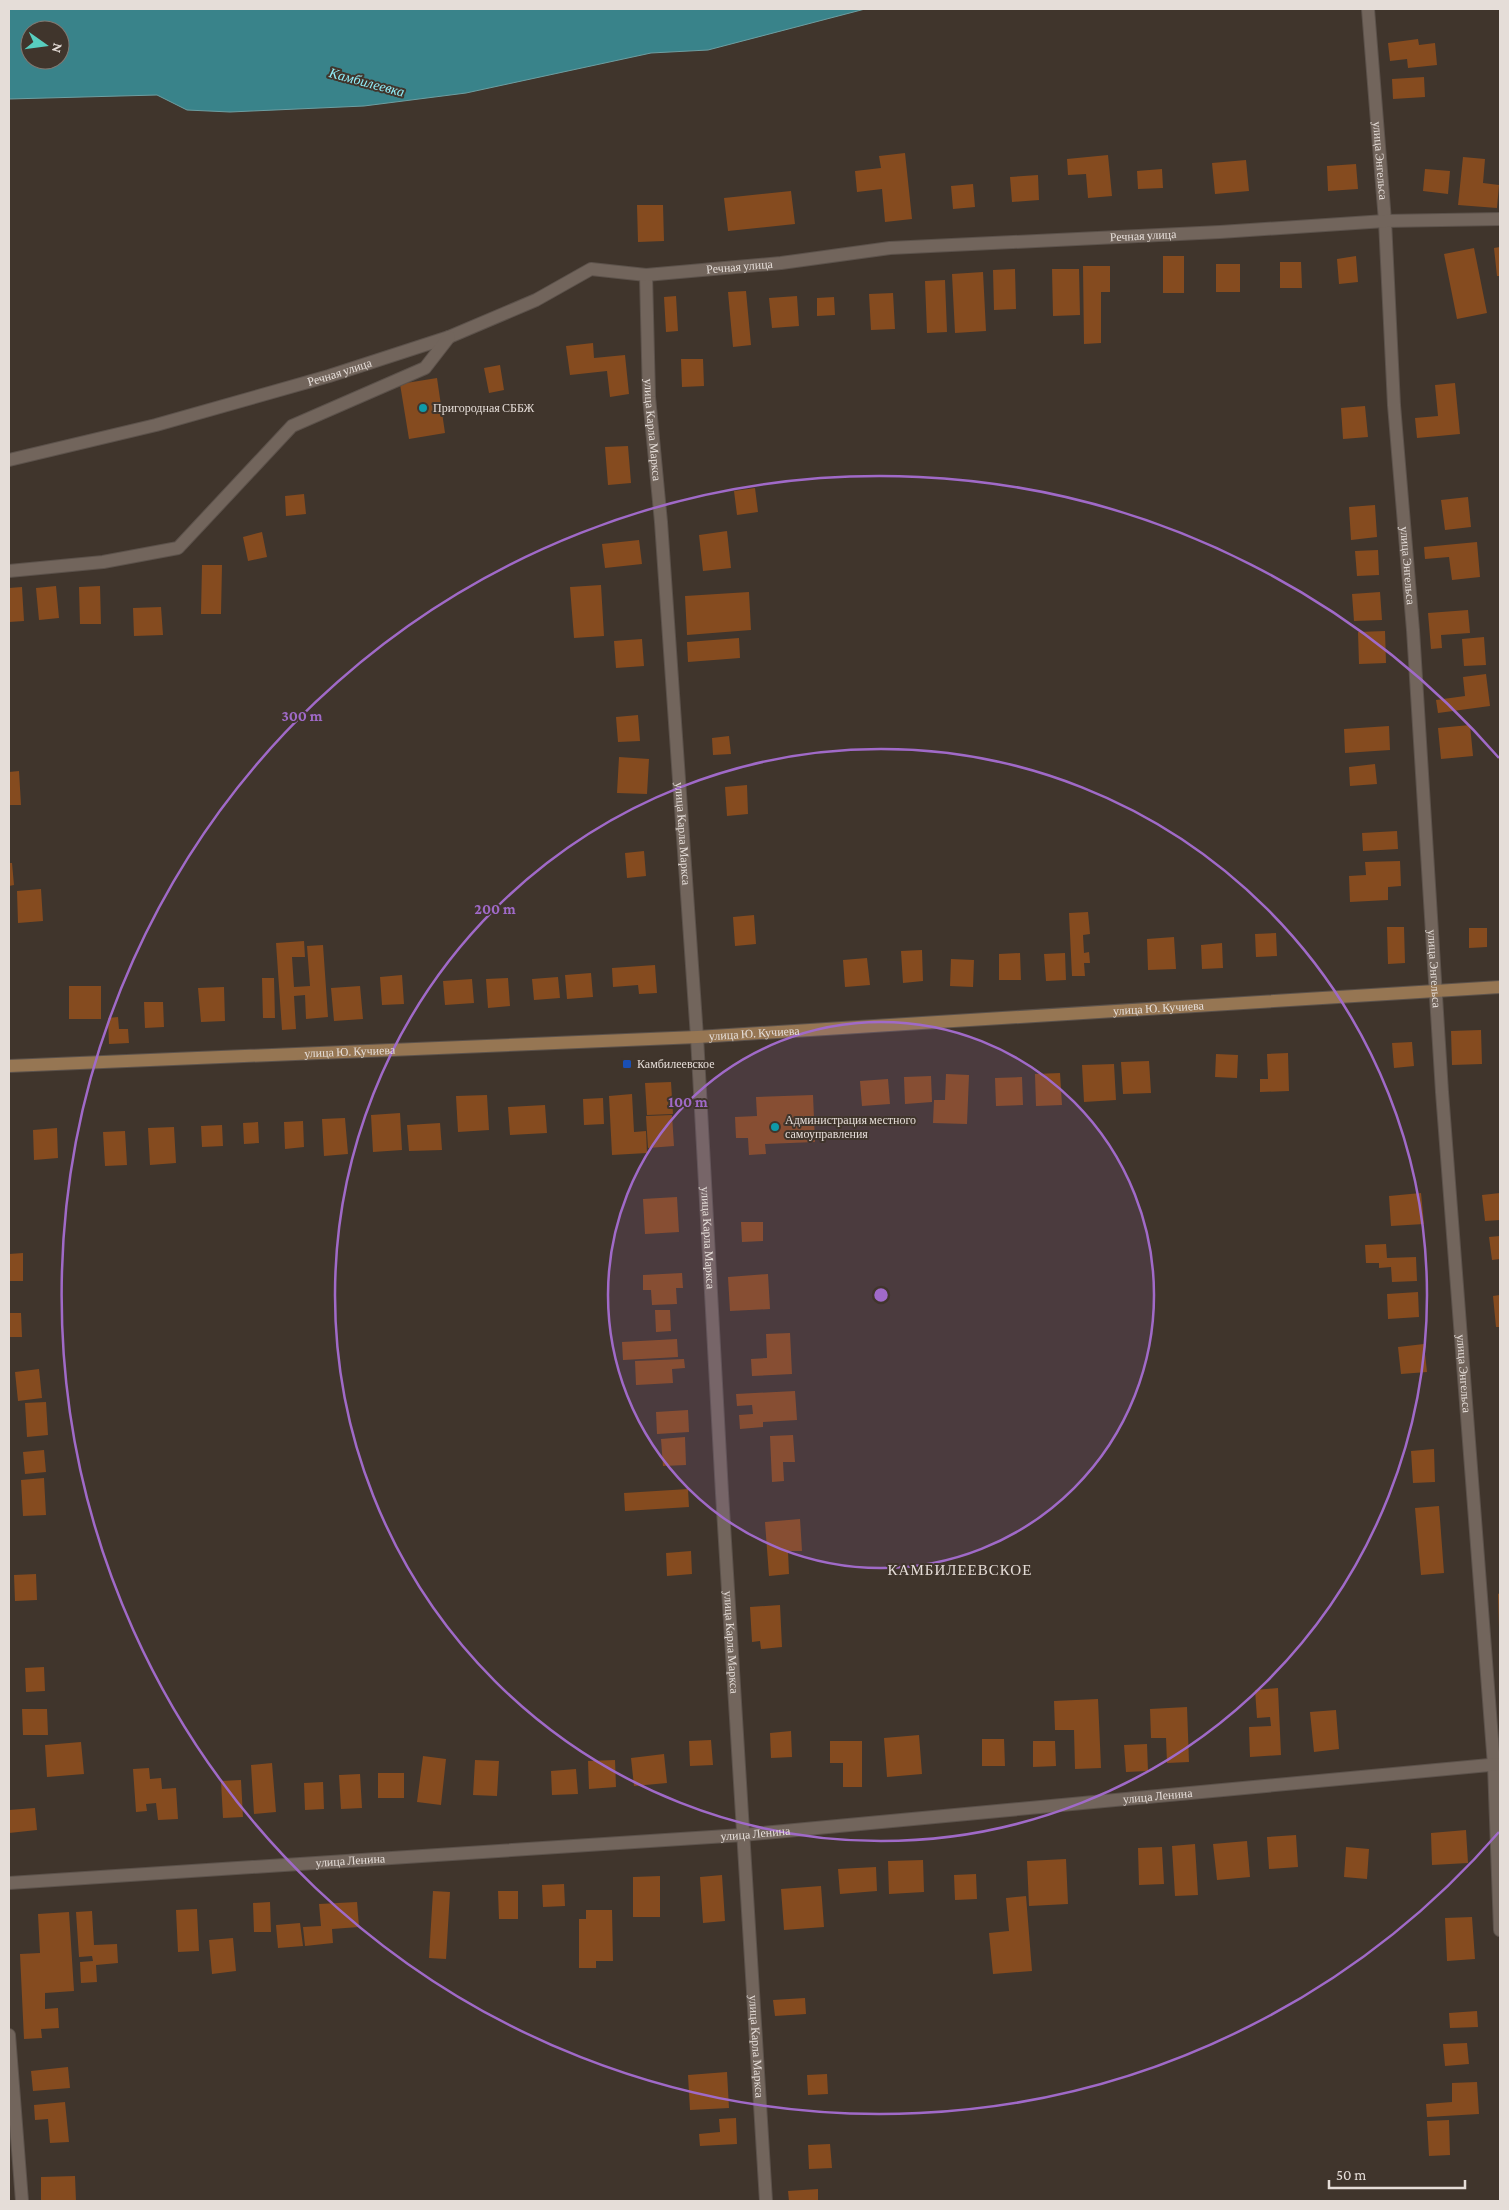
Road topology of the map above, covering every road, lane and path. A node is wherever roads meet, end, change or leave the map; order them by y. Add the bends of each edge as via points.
1 (1368, 9) edge
2 (1500, 219) edge
3 (1385, 222) junction
4 (646, 275) junction
5 (449, 337) junction
6 (9, 460) edge
7 (9, 571) edge
8 (1500, 987) edge
9 (1436, 992) junction
10 (697, 1037) junction
11 (9, 1066) edge
12 (1497, 1765) edge
13 (742, 1835) junction
14 (9, 1883) edge
15 (1500, 1930) edge
16 (9, 2035) edge
17 (22, 2201) edge
18 (766, 2201) edge

1 - 3 street, улица Энгельса
2 - 3 street, Речная улица
3 - 4 street, Речная улица via 890,248 781,263
3 - 9 street, улица Энгельса via 1394,404 1413,630
4 - 5 street, Речная улица via 591,269 536,300
4 - 10 street, улица Карла Маркса via 650,397
5 - 6 street, Речная улица via 329,376 166,422
5 - 7 street via 425,368 292,426 178,548 103,562
8 - 9 street, улица Ю. Кучиева
9 - 10 street, улица Ю. Кучиева
9 - 12 street, улица Энгельса
10 - 11 street, улица Ю. Кучиева
10 - 13 street, улица Карла Маркса
12 - 13 street, улица Ленина
12 - 15 street, улица Энгельса
13 - 14 street, улица Ленина
13 - 18 street, улица Карла Маркса
16 - 17 street

